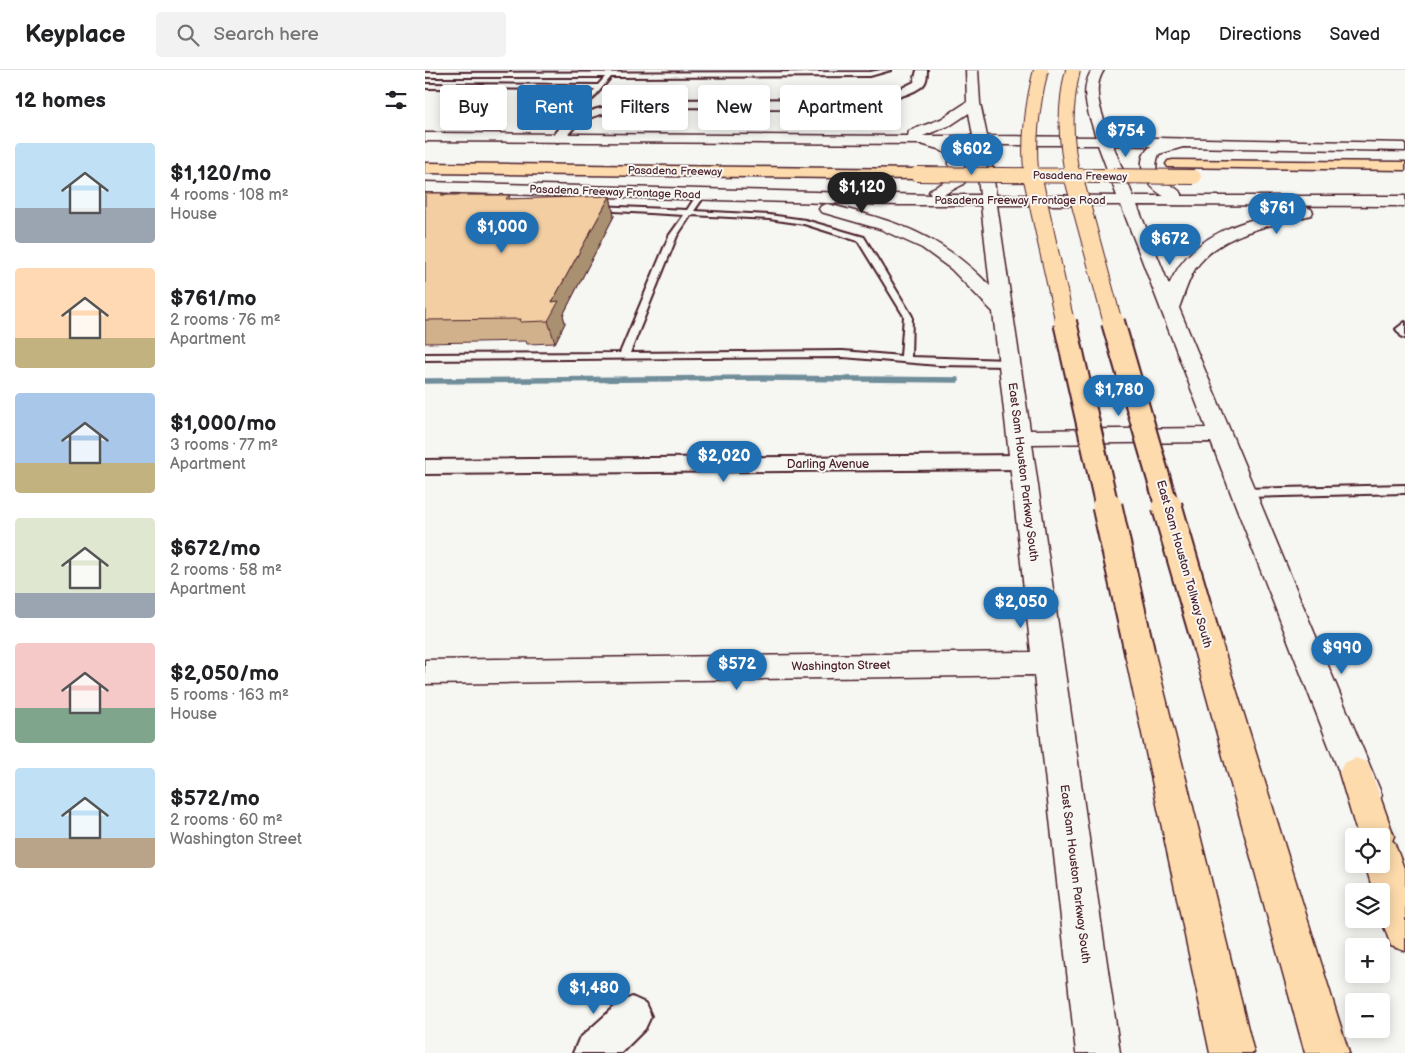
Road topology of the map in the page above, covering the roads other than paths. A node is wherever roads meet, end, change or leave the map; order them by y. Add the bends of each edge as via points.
1 (889, 70) edge
2 (922, 70) edge
3 (972, 70) edge
4 (1041, 70) edge
5 (1073, 70) edge
6 (1098, 70) edge
7 (784, 72) edge
8 (605, 73) edge
9 (425, 75) edge
10 (425, 86) edge
11 (600, 87) junction
12 (592, 97) edge
13 (974, 103) junction
14 (592, 116) edge
15 (977, 118) junction
16 (1089, 120) junction
17 (564, 130) edge
18 (425, 137) edge
19 (557, 138) junction
20 (890, 140) junction
21 (914, 140) junction
22 (981, 141) junction
23 (1104, 141) junction
24 (1191, 143) junction
25 (1405, 147) edge
26 (425, 155) edge
27 (1405, 166) edge
28 (425, 168) edge
29 (1405, 180) edge
30 (425, 186) edge
31 (701, 194) junction
32 (771, 197) junction
33 (899, 200) junction
34 (1128, 200) junction
35 (1221, 201) junction
36 (1405, 201) edge
37 (592, 208) edge
38 (688, 213) junction
39 (1001, 215) junction
40 (1105, 218) dead end
41 (1123, 226) dead end
42 (1140, 235) junction
43 (1169, 308) junction
44 (1002, 310) junction
45 (1405, 325) edge
46 (1405, 335) edge
47 (624, 355) junction
48 (425, 357) edge
49 (906, 359) junction
50 (1009, 363) junction
51 (1220, 435) junction
52 (1020, 450) junction
53 (425, 467) edge
54 (1405, 489) edge
55 (1243, 493) junction
56 (1048, 663) junction
57 (425, 672) edge
58 (1357, 773) junction
59 (1374, 828) edge
60 (1387, 873) edge
61 (1405, 893) edge
62 (1405, 932) edge
63 (632, 1016) dead end
64 (593, 1053) edge
65 (1098, 1053) edge
66 (1232, 1053) edge
67 (1327, 1053) edge

1 - 7 lane via 870,74
2 - 14 street via 918,85 877,99 666,102 608,110
3 - 13 main road, East Sam Houston Parkway South
4 - 66 highway, bridge via 1031,122 1032,176
5 - 67 highway, East Sam Houston Tollway South, bridge via 1066,123 1073,177 1092,251
6 - 16 main road via 1090,94
7 - 8 lane
8 - 9 lane
8 - 11 lane
10 - 11 lane
11 - 12 lane
13 - 15 main road, East Sam Houston Parkway South
13 - 20 main road via 943,125
15 - 16 main road via 986,128 1002,131 1055,132
15 - 22 main road, East Sam Houston Parkway South
16 - 23 main road
16 - 24 main road
17 - 19 street
18 - 19 main road
19 - 20 main road
20 - 21 main road
21 - 22 main road
21 - 33 main road via 943,146 955,153 957,182 943,190
22 - 23 main road
22 - 39 main road, East Sam Houston Parkway South
23 - 24 main road
23 - 34 main road
24 - 25 main road
24 - 35 main road via 1154,151 1150,156 1151,178 1170,193
26 - 27 highway, Pasadena Freeway, bridge
28 - 29 highway, Pasadena Freeway, bridge
30 - 31 main road, Pasadena Freeway Frontage Road
31 - 32 main road, Pasadena Freeway Frontage Road
31 - 38 lane
32 - 33 main road, Pasadena Freeway Frontage Road
32 - 44 main road via 871,220 910,236 940,251 960,267
33 - 39 main road, Pasadena Freeway Frontage Road
34 - 35 main road, Pasadena Freeway Frontage Road
34 - 39 main road, Pasadena Freeway Frontage Road
34 - 42 main road
35 - 36 main road, Pasadena Freeway Frontage Road
36 - 43 main road via 1326,207 1258,223 1229,234 1204,249 1187,269
37 - 38 lane
38 - 47 lane via 673,236
38 - 49 lane via 805,222 861,239 908,316
39 - 40 main road
39 - 44 main road, East Sam Houston Parkway South
41 - 42 main road
42 - 43 main road
43 - 51 main road
44 - 50 main road, East Sam Houston Parkway South
45 - 46 lane via 1401,329
47 - 48 lane
47 - 49 lane via 843,354
49 - 50 lane
50 - 52 main road, East Sam Houston Parkway South
51 - 52 main road
51 - 55 main road
52 - 53 street, Darling Avenue
52 - 56 main road, East Sam Houston Parkway South
54 - 55 lane
55 - 58 main road
56 - 57 main road, Washington Street
56 - 65 main road, East Sam Houston Parkway South
58 - 59 highway
58 - 61 main road
60 - 62 highway
63 - 64 street

